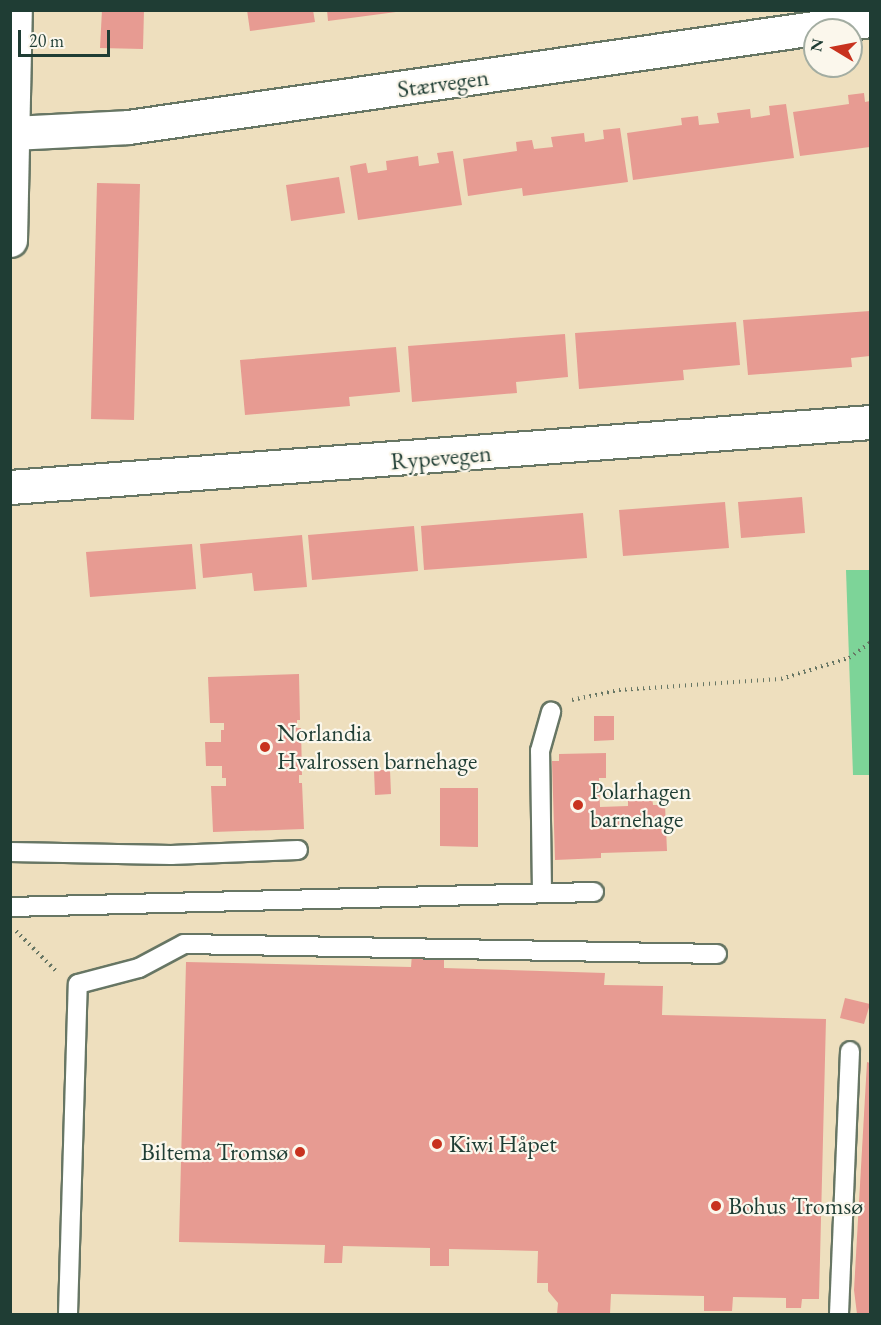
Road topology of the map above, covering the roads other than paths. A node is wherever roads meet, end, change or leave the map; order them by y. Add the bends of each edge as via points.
1 (15, 10) edge
2 (870, 20) edge
3 (12, 121) edge
4 (10, 240) edge
5 (870, 422) edge
6 (10, 487) edge
7 (551, 712) road end
8 (298, 850) dead end
9 (10, 852) edge
10 (542, 892) junction
11 (594, 892) dead end
12 (10, 907) edge
13 (717, 954) dead end
14 (850, 1051) dead end
15 (68, 1314) edge
16 (839, 1314) edge

1 - 3 street
2 - 3 street, Stærvegen via 138,126 69,133
3 - 4 street
5 - 6 street, Rypevegen
7 - 10 lane via 540,751
8 - 9 lane via 171,855
10 - 11 lane
10 - 12 lane
13 - 15 lane via 184,944 139,968 78,984
14 - 16 lane

